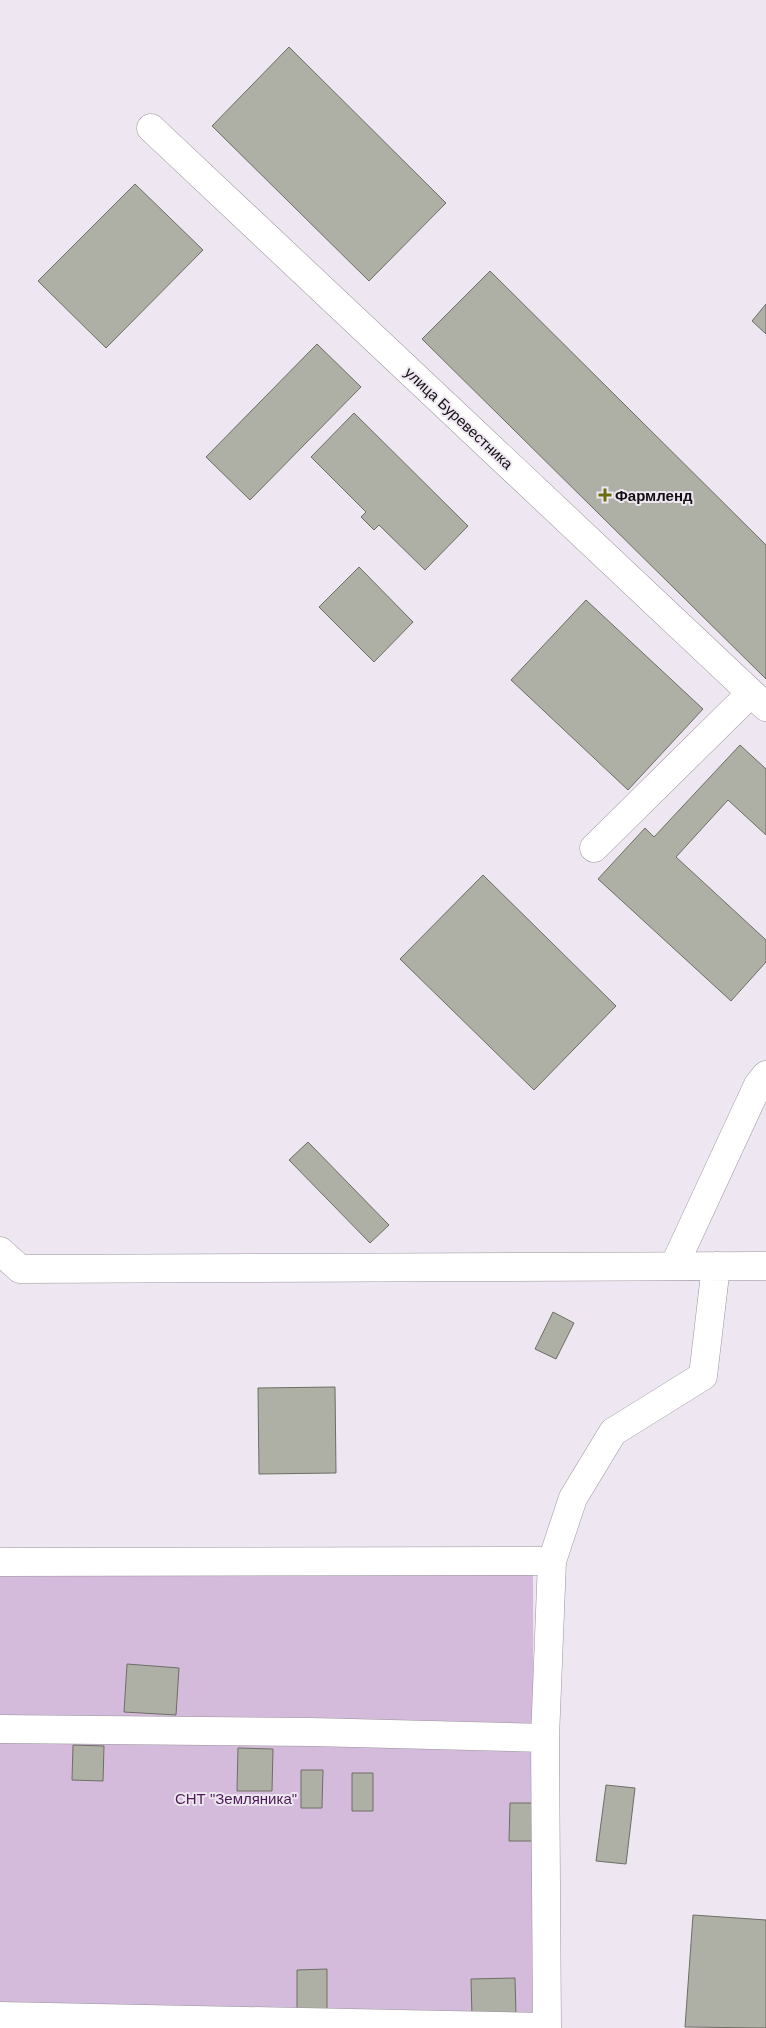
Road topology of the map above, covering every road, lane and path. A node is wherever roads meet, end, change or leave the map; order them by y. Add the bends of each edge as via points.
1 (151, 128) dead end
2 (759, 700) edge
3 (594, 848) dead end
4 (766, 1075) edge
5 (0, 1251) edge
6 (674, 1266) junction
7 (716, 1266) junction
8 (766, 1266) edge
9 (552, 1561) junction
10 (0, 1562) edge
11 (0, 1729) edge
12 (545, 1738) junction
13 (0, 2016) edge
14 (547, 2028) edge

1 - 2 street, улица Буревестника
2 - 3 street
4 - 6 street via 758,1085
5 - 6 street via 20,1269
6 - 7 street
7 - 8 street
7 - 9 street via 703,1376 613,1432 573,1498
9 - 10 street
9 - 12 street
11 - 12 street
12 - 14 street
13 - 14 street

